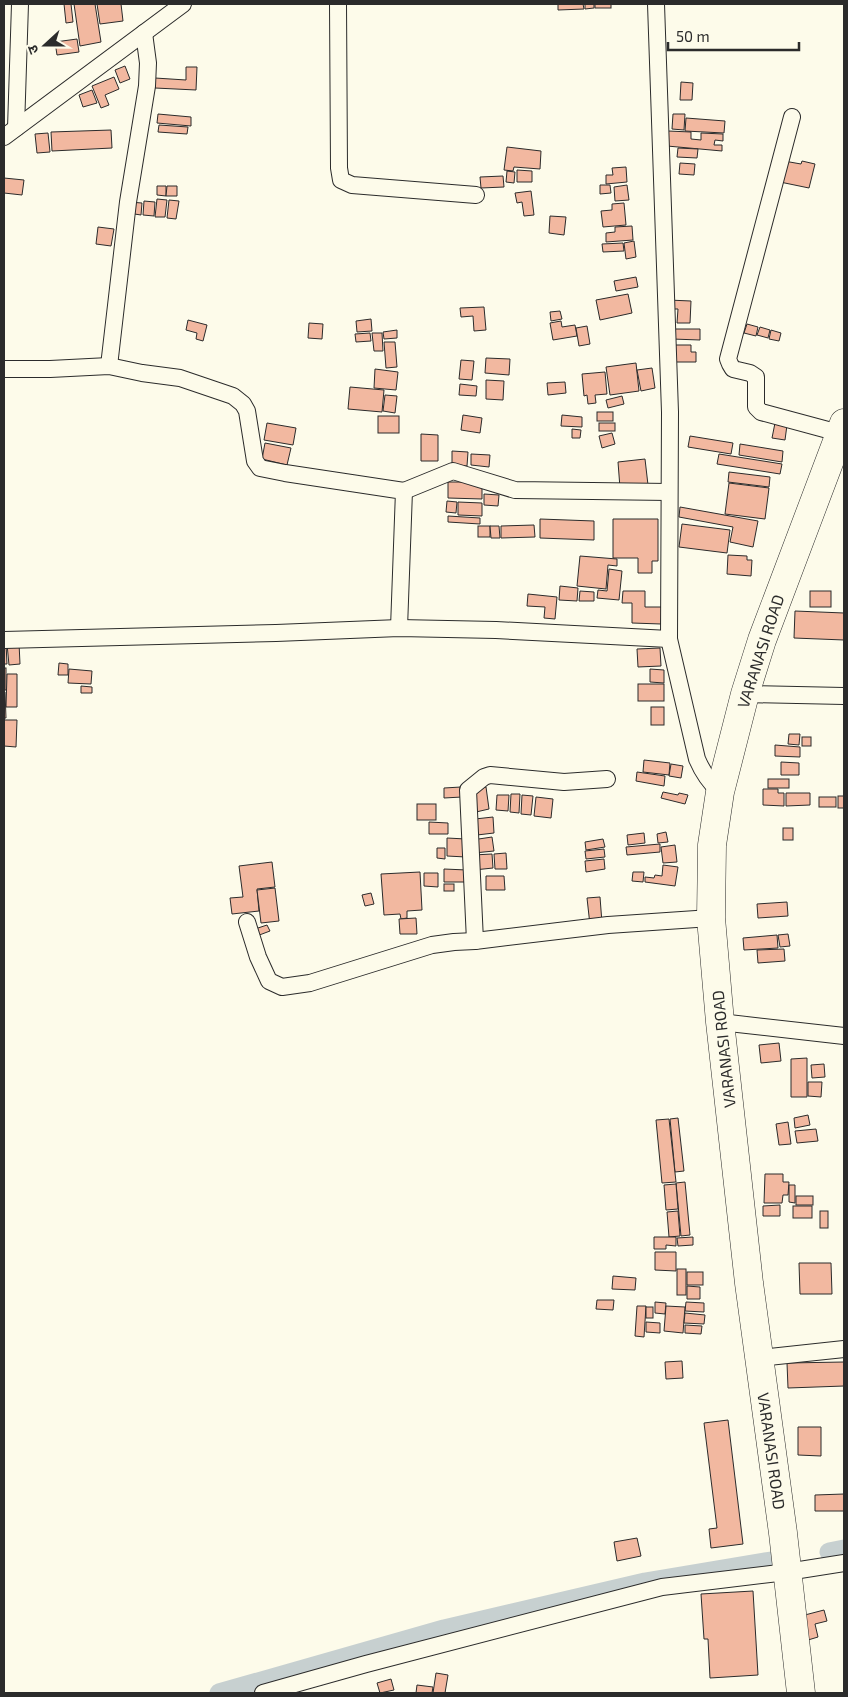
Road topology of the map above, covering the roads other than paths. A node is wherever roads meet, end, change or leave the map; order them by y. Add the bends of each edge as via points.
1 (20, 4) edge
2 (183, 4) edge
3 (338, 4) edge
4 (656, 4) edge
5 (144, 33) junction
6 (792, 117) dead end
7 (10, 133) edge
8 (476, 195) dead end
9 (109, 366) junction
10 (4, 369) edge
11 (842, 428) edge
12 (404, 491) junction
13 (669, 492) junction
14 (398, 628) junction
15 (669, 639) junction
16 (4, 640) edge
17 (745, 694) junction
18 (844, 696) edge
19 (607, 779) dead end
20 (720, 792) junction
21 (711, 918) junction
22 (247, 922) dead end
23 (475, 941) junction
24 (720, 1022) junction
25 (844, 1036) edge
26 (844, 1348) edge
27 (759, 1358) junction
28 (844, 1563) edge
29 (786, 1568) junction
30 (263, 1693) edge
31 (801, 1693) edge

1 - 7 street
2 - 5 street
3 - 8 street via 341,180 352,185
4 - 13 street via 670,402
5 - 7 street
5 - 9 street via 147,86 128,202
6 - 11 street via 728,359 733,369 756,378 756,407 761,412
9 - 10 street
9 - 12 street via 180,378 233,396 247,411 255,461 260,468
11 - 17 highway, VARANASI ROAD via 762,640
12 - 13 street via 453,471 515,490
12 - 14 street
13 - 15 street
14 - 15 street
14 - 16 street
15 - 20 street via 697,759 702,773
17 - 18 street
17 - 20 highway, VARANASI ROAD
19 - 23 street via 564,782 490,775 468,790
20 - 21 highway, VARANASI ROAD via 712,845
21 - 23 street via 608,925
21 - 24 highway, VARANASI ROAD
22 - 23 street via 269,981 282,987 310,983 432,945
24 - 25 street
24 - 27 highway, VARANASI ROAD
26 - 27 street
27 - 29 highway, VARANASI ROAD
28 - 29 street
29 - 30 street via 662,1587
29 - 31 highway, VARANASI ROAD

